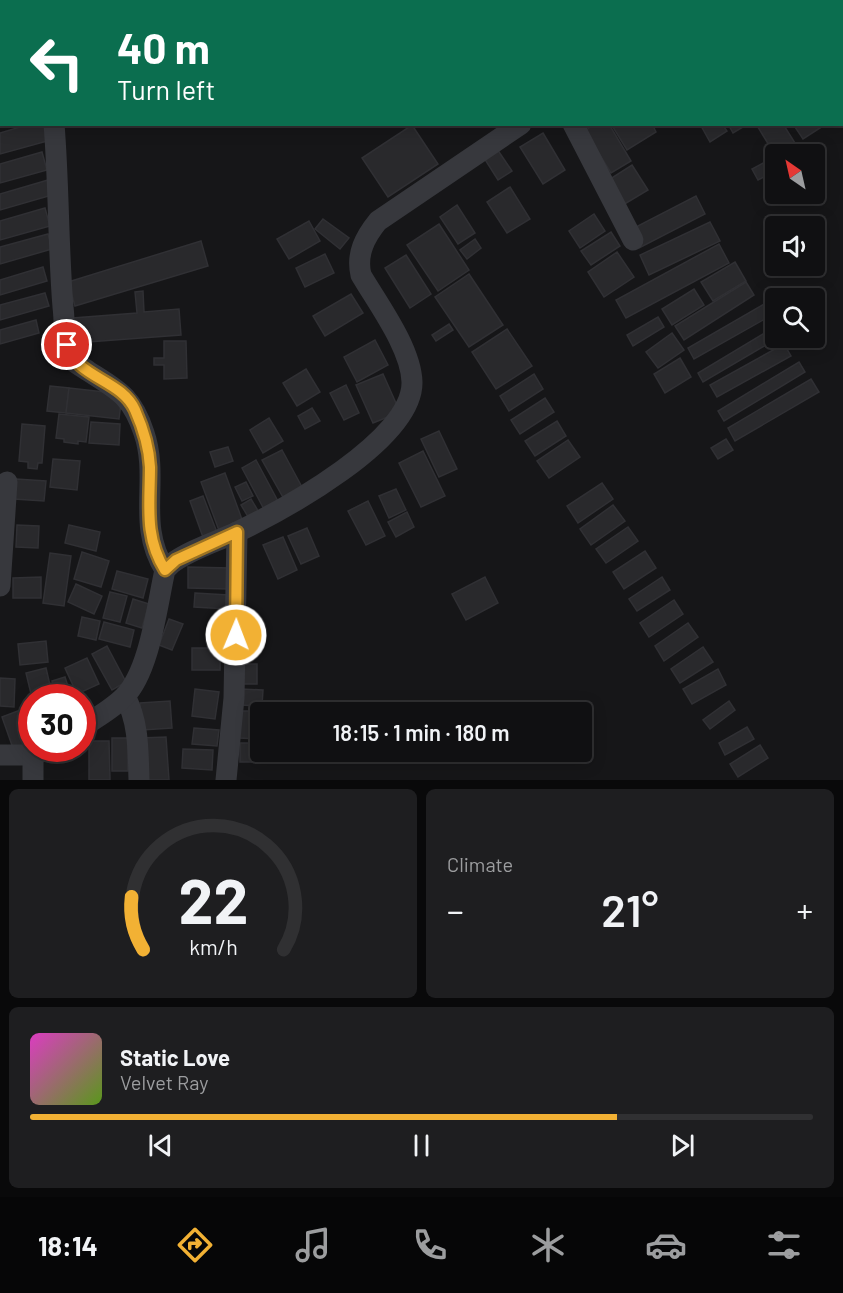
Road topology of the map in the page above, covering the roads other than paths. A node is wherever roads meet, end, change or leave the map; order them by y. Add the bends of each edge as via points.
1 (54, 126) edge
2 (518, 126) edge
3 (574, 126) edge
4 (633, 240) dead end
5 (7, 482) dead end
6 (237, 532) junction
7 (165, 570) junction
8 (0, 585) edge
9 (125, 696) junction
10 (96, 717) edge
11 (18, 754) edge
12 (0, 755) edge
13 (38, 762) edge
14 (33, 780) edge
15 (139, 780) edge
16 (226, 780) edge

1 - 7 street via 58,250 67,345 74,361 121,391 134,407 145,435 150,465 151,541
2 - 6 street via 378,221 362,249 362,275 407,360 410,396 399,417 386,434 314,490
3 - 4 street
5 - 8 street
6 - 7 street via 176,560
6 - 16 street via 234,698
7 - 9 street via 149,648
9 - 10 street
9 - 15 street via 136,723
11 - 12 street
13 - 14 street

